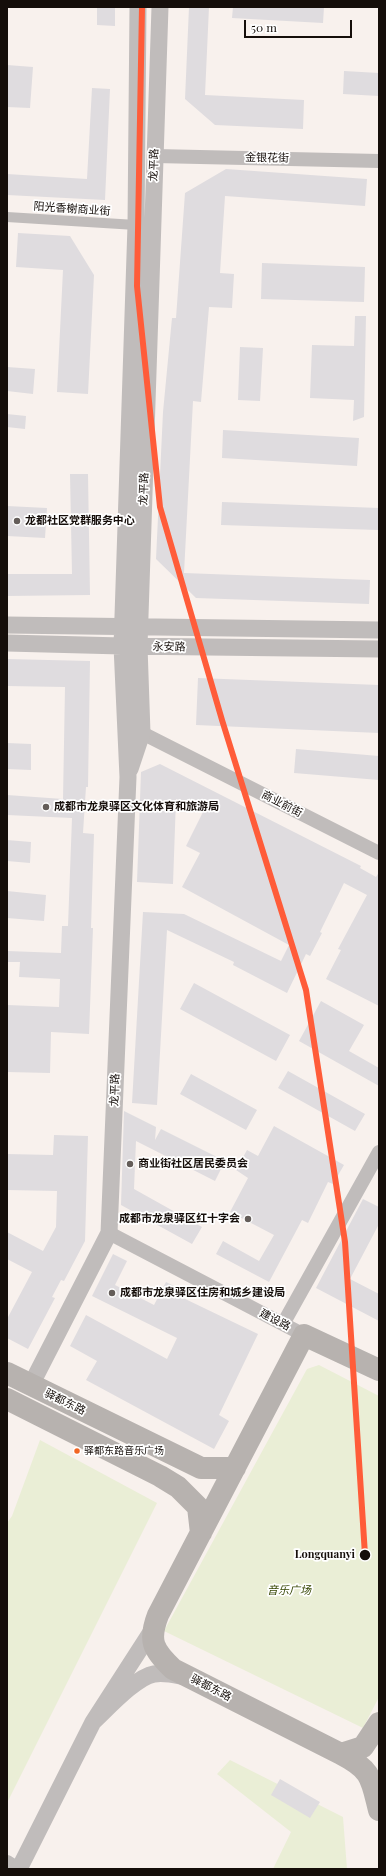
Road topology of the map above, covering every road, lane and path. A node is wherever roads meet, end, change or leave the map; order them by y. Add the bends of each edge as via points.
1 (138, 7) edge
2 (160, 7) edge
3 (154, 156) junction
4 (379, 161) edge
5 (7, 217) edge
6 (136, 225) junction
7 (7, 625) edge
8 (140, 626) junction
9 (123, 627) junction
10 (379, 630) edge
11 (7, 642) edge
12 (122, 646) junction
13 (140, 646) junction
14 (379, 649) edge
15 (142, 733) junction
16 (128, 777) junction
17 (379, 854) edge
18 (379, 1152) edge
19 (109, 1233) junction
20 (284, 1324) junction
21 (304, 1335) junction
22 (379, 1370) edge
23 (7, 1373) edge
24 (32, 1385) junction
25 (7, 1399) edge
26 (235, 1468) junction
27 (201, 1534) junction
28 (151, 1632) junction
29 (192, 1679) junction
30 (93, 1722) junction
31 (379, 1723) edge
32 (342, 1754) junction
33 (379, 1810) edge
34 (7, 1862) edge
35 (19, 1869) edge

1 - 6 street, 龙平路
2 - 3 street, 龙平路
3 - 4 street, 金银花街
3 - 8 street, 龙平路
5 - 6 street, 阳光香榭商业街
6 - 9 street, 龙平路
7 - 9 street
8 - 9 street
8 - 10 street
8 - 13 street, 龙平路
9 - 12 street, 龙平路
11 - 12 street, 永安路
12 - 13 street, 永安路
12 - 16 street, 龙平路
13 - 14 street, 永安路
13 - 15 street, 龙平路
15 - 16 street, 龙平路
15 - 17 street, 商业前街
16 - 19 street, 龙平路
18 - 20 street
19 - 20 street, 建设路
19 - 24 street, 龙平路
20 - 21 street, 建设路
21 - 22 highway, 建设路
21 - 26 highway
23 - 24 highway, 驿都东路
24 - 26 highway, 驿都东路 via 201,1468
25 - 27 highway, 驿都东路 via 178,1487 198,1508
26 - 27 highway
27 - 28 highway
28 - 29 highway, 驿都东路 via 162,1659 173,1669
28 - 30 street
29 - 30 street via 167,1673 152,1674 130,1688
29 - 32 highway, 驿都东路
30 - 35 street
31 - 32 highway via 363,1747
32 - 33 highway, 驿都东路 via 360,1764 371,1778
34 - 35 street

